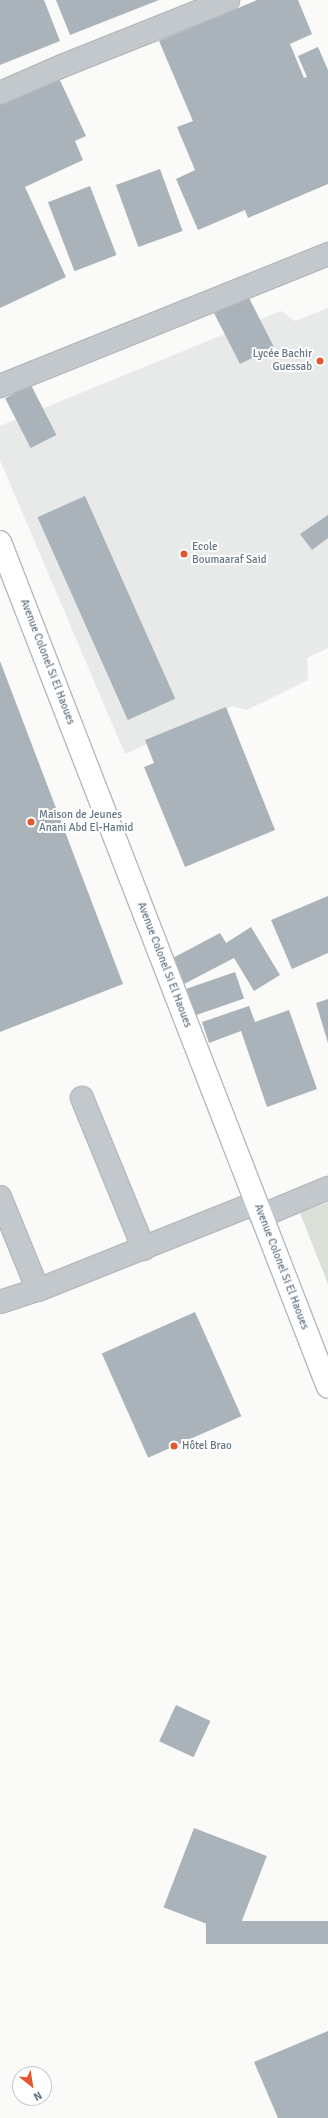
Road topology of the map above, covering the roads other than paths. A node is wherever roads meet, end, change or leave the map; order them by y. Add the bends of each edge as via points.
1 (228, 0) edge
2 (0, 93) edge
3 (328, 254) edge
4 (0, 386) edge
5 (0, 542) edge
6 (82, 1098) dead end
7 (328, 1188) edge
8 (0, 1197) edge
9 (259, 1209) junction
10 (144, 1248) junction
11 (38, 1290) junction
12 (0, 1302) edge
13 (328, 1387) edge

1 - 2 street
3 - 4 street
5 - 9 main road, Avenue Colonel Si El Haoues
6 - 10 street
7 - 9 street
8 - 11 street
9 - 10 street
9 - 13 main road, Avenue Colonel Si El Haoues
10 - 11 street
11 - 12 street

